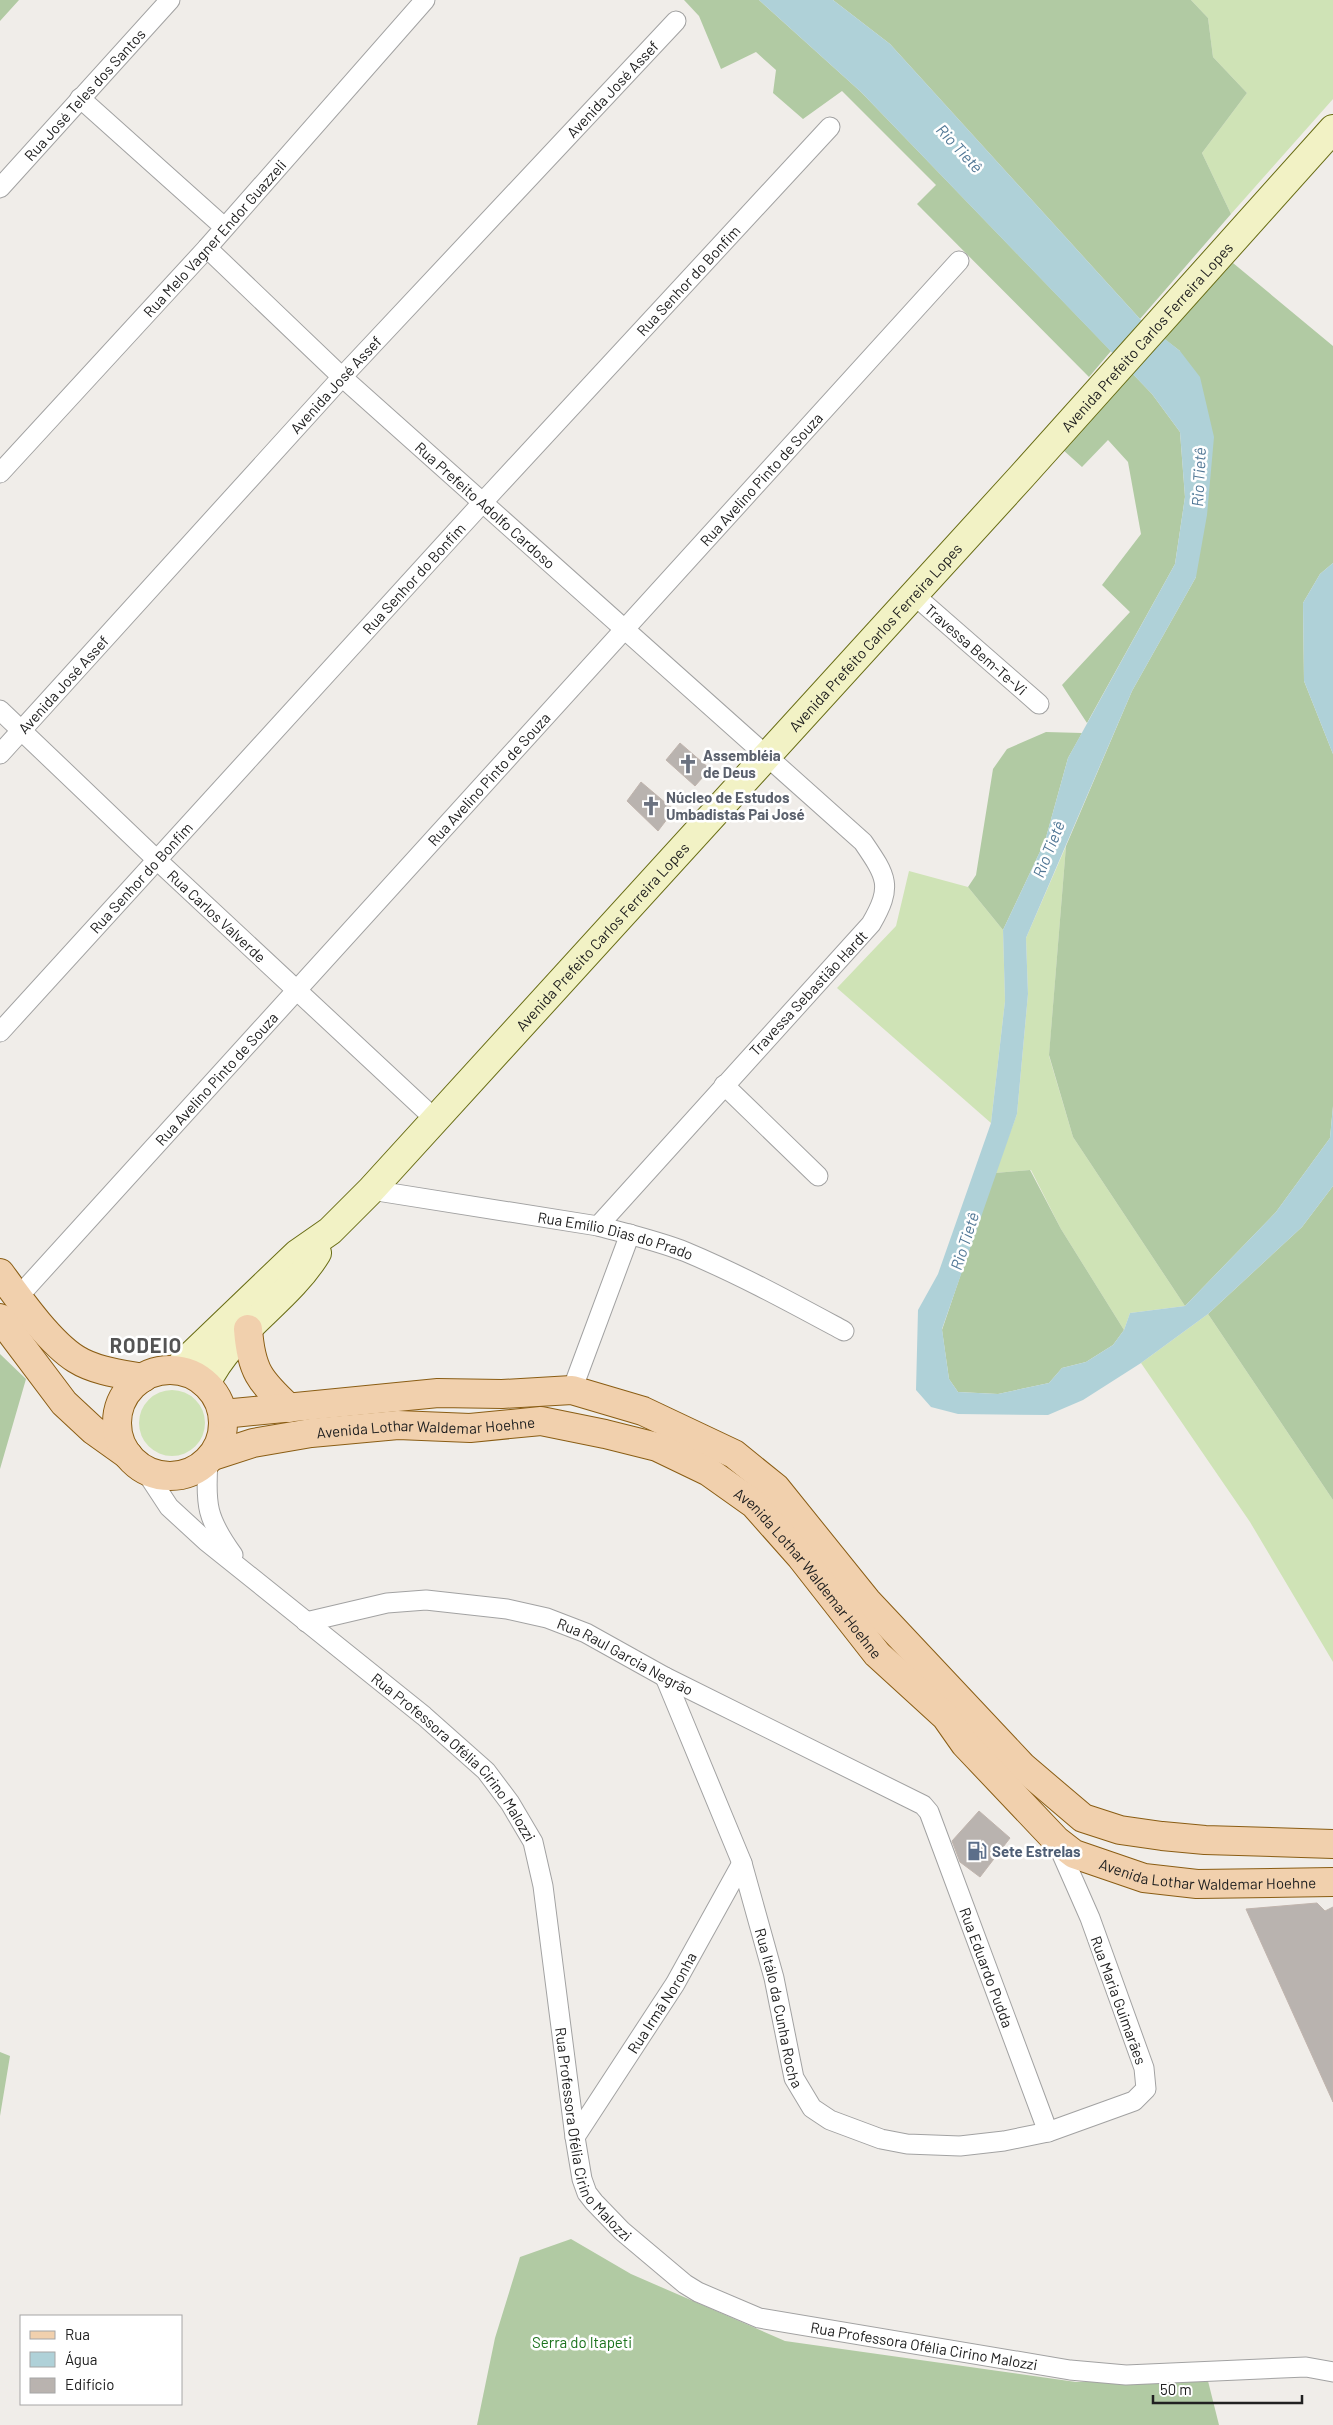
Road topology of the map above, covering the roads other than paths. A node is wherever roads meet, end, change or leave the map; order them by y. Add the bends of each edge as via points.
1 (170, 0) edge
2 (425, 0) edge
3 (676, 22) dead end
4 (80, 98) junction
5 (830, 127) dead end
6 (1333, 129) edge
7 (0, 188) edge
8 (224, 227) junction
9 (207, 248) junction
10 (959, 261) dead end
11 (342, 377) junction
12 (0, 473) edge
13 (483, 502) junction
14 (913, 594) junction
15 (626, 628) junction
16 (1039, 704) dead end
17 (0, 710) edge
18 (22, 730) junction
19 (0, 754) edge
20 (768, 756) junction
21 (157, 860) junction
22 (296, 988) junction
23 (0, 1032) edge
24 (724, 1085) junction
25 (436, 1120) junction
26 (818, 1176) dead end
27 (371, 1190) junction
28 (598, 1226) junction
29 (330, 1231) junction
30 (630, 1234) junction
31 (0, 1273) edge
32 (18, 1297) junction
33 (0, 1318) edge
34 (248, 1329) junction
35 (844, 1331) dead end
36 (176, 1370) junction
37 (143, 1378) junction
38 (206, 1384) junction
39 (572, 1390) junction
40 (289, 1408) junction
41 (223, 1414) junction
42 (210, 1459) junction
43 (136, 1462) junction
44 (245, 1572) junction
45 (306, 1622) junction
46 (665, 1677) junction
47 (923, 1805) joint
48 (1056, 1840) junction
49 (1333, 1844) edge
50 (742, 1863) junction
51 (1333, 1882) edge
52 (1048, 2132) junction
53 (574, 2137) junction
54 (1333, 2372) edge

1 - 4 street, Rua José Teles dos Santos
2 - 8 street, Rua Melo Vagner Endor Guazzeli
3 - 11 street, Avenida José Assef
4 - 7 street, Rua José Teles dos Santos
4 - 8 street
5 - 13 street, Rua Senhor do Bonfim
6 - 14 main road, Avenida Prefeito Carlos Ferreira Lopes
8 - 9 street, Rua Melo Vagner Endor Guazzeli
9 - 11 street, Rua Prefeito Adolfo Cardoso
9 - 12 street, Rua Melo Vagner Endor Guazzeli
10 - 15 street, Rua Avelino Pinto de Souza
11 - 13 street, Rua Prefeito Adolfo Cardoso
11 - 18 street, Avenida José Assef
13 - 15 street, Rua Prefeito Adolfo Cardoso
13 - 21 street, Rua Senhor do Bonfim
14 - 16 street, Travessa Bem-Te-Vi
14 - 20 main road, Avenida Prefeito Carlos Ferreira Lopes
15 - 20 street, Rua Prefeito Adolfo Cardoso
15 - 22 street, Rua Avelino Pinto de Souza
17 - 18 street, Rua Carlos Valverde
18 - 19 street, Avenida José Assef
18 - 21 street, Rua Carlos Valverde
20 - 24 street, Travessa Sebastião Hardt via 863,842 885,883 883,903 871,924
20 - 25 main road, Avenida Prefeito Carlos Ferreira Lopes
21 - 22 street, Rua Carlos Valverde
21 - 23 street, Rua Senhor do Bonfim
22 - 25 street, Rua Carlos Valverde
22 - 32 street, Rua Avelino Pinto de Souza
24 - 26 street
24 - 28 street, Travessa Sebastião Hardt
25 - 27 main road, Avenida Prefeito Carlos Ferreira Lopes
27 - 28 street, Rua Emílio Dias do Prado
27 - 29 main road, Avenida Prefeito Carlos Ferreira Lopes
28 - 30 street, Rua Emílio Dias do Prado
29 - 34 main road, Avenida Prefeito Carlos Ferreira Lopes via 288,1292
29 - 36 main road, Avenida Prefeito Carlos Ferreira Lopes via 297,1254
30 - 35 street, Rua Emílio Dias do Prado via 685,1252 749,1280
30 - 39 street
31 - 32 main road
32 - 37 main road via 48,1333 76,1359 111,1372
33 - 43 main road via 64,1403 93,1430
34 - 38 main road, Avenida Prefeito Carlos Ferreira Lopes via 227,1349
34 - 40 main road via 250,1354 258,1376
36 - 37 main road via 158,1371
36 - 38 main road
37 - 43 main road via 129,1390 117,1422 120,1439
38 - 41 main road
39 - 40 main road, Avenida Lothar Waldemar Hoehne via 438,1393
39 - 49 main road, Avenida Lothar Waldemar Hoehne via 643,1411 734,1454 776,1488 867,1601 1023,1767 1083,1818 1120,1830 1162,1836
40 - 41 main road, Avenida Lothar Waldemar Hoehne
41 - 42 main road via 222,1436
42 - 43 main road via 194,1471 177,1476 160,1475
42 - 44 street via 206,1489 210,1518
42 - 48 main road, Avenida Lothar Waldemar Hoehne via 253,1443 311,1433 398,1425 470,1428 541,1421 657,1447 709,1472 754,1504 801,1557 877,1654 946,1717 965,1744
43 - 44 street, Rua Professora Ofélia Cirino Malozzi via 169,1507
44 - 45 street, Rua Professora Ofélia Cirino Malozzi
45 - 46 street, Rua Raul Garcia Negrão via 387,1603 416,1600 507,1608 547,1618 586,1633
45 - 53 street, Rua Professora Ofélia Cirino Malozzi via 424,1716 486,1771 533,1842 543,1886
46 - 47 street, Rua Raul Garcia Negrão
46 - 50 street, Rua Itálo da Cunha Rocha
47 - 52 street, Rua Eduardo Pudda via 929,1812
48 - 51 main road, Avenida Lothar Waldemar Hoehne via 1074,1854 1144,1878 1197,1884
48 - 52 street, Rua Maria Guimarães via 1090,1918 1144,2068 1146,2089 1134,2101
50 - 52 street, Rua Itálo da Cunha Rocha via 774,1978 794,2078 812,2108 830,2120 881,2139 906,2144 960,2146
50 - 53 street, Rua Irmã Noronha via 675,1984
53 - 54 street, Rua Professora Ofélia Cirino Malozzi via 587,2193 622,2231 698,2292 759,2318 1070,2370 1126,2375 1306,2367

